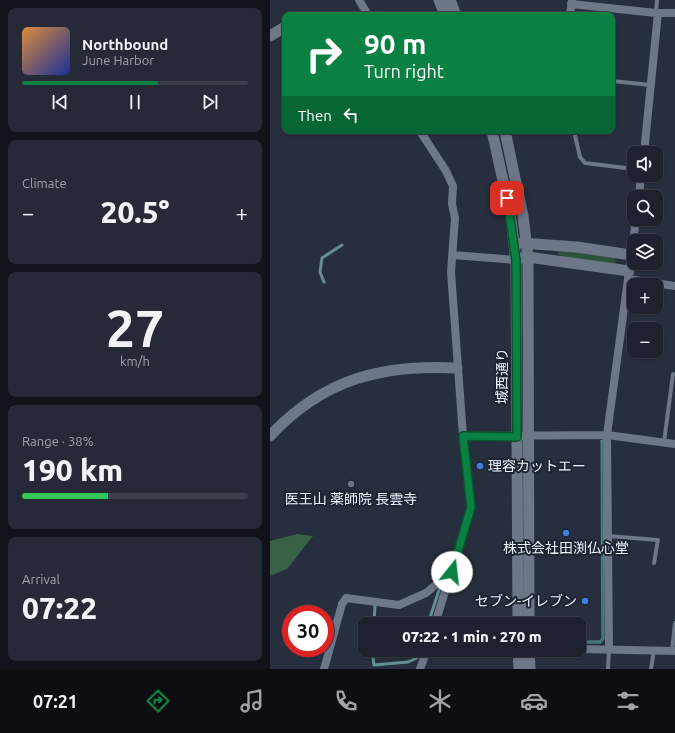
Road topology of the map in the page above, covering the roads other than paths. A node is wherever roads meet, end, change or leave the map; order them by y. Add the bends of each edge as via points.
1 (359, 0) edge
2 (439, 0) edge
3 (450, 0) edge
4 (657, 0) edge
5 (572, 2) edge
6 (366, 12) edge
7 (444, 12) edge
8 (455, 12) edge
9 (570, 12) edge
10 (657, 13) junction
11 (675, 13) edge
12 (282, 29) edge
13 (270, 36) edge
14 (615, 81) edge
15 (652, 85) junction
16 (422, 134) edge
17 (493, 134) edge
18 (506, 134) edge
19 (575, 134) edge
20 (645, 146) edge
21 (627, 168) edge
22 (526, 242) junction
23 (514, 244) junction
24 (627, 255) edge
25 (453, 256) junction
26 (528, 258) junction
27 (516, 260) junction
28 (629, 270) edge
29 (628, 275) junction
30 (675, 286) edge
31 (458, 368) junction
32 (673, 374) dead end
33 (608, 435) junction
34 (270, 436) edge
35 (463, 436) junction
36 (523, 436) junction
37 (664, 442) junction
38 (675, 444) edge
39 (608, 536) junction
40 (654, 563) dead end
41 (448, 585) junction
42 (438, 617) edge
43 (518, 617) edge
44 (529, 617) edge
45 (675, 624) edge
46 (586, 649) edge
47 (609, 649) junction
48 (654, 650) junction
49 (673, 651) edge
50 (424, 657) edge
51 (518, 657) edge
52 (529, 657) edge
53 (324, 669) edge
54 (420, 669) edge
55 (519, 669) edge
56 (530, 669) edge
57 (608, 669) edge
58 (651, 669) edge

1 - 6 street
2 - 7 street
3 - 8 street
4 - 10 lane
5 - 9 street
5 - 10 street
10 - 11 street
10 - 15 street
12 - 13 street
14 - 15 lane
15 - 20 street
16 - 25 street via 453,186
17 - 23 street, 城西通り via 510,212
18 - 22 street, 城西通り
19 - 21 lane via 580,158 585,163
22 - 23 street
22 - 24 street
22 - 26 street, 城西通り
23 - 27 street, 城西通り
25 - 27 street
25 - 31 street via 451,272
26 - 27 street
26 - 29 street
26 - 36 street, 城西通り
27 - 36 street, 城西通り
28 - 29 street
29 - 30 street
29 - 33 street
31 - 34 street via 405,367 349,381 327,390 303,405
31 - 35 street
32 - 37 lane
33 - 36 street
33 - 37 street
33 - 39 street
35 - 36 street
35 - 41 street via 471,507
36 - 43 street, 城西通り
36 - 44 street, 城西通り
37 - 38 street
39 - 40 lane via 658,540
39 - 47 street
41 - 42 street
41 - 53 street via 439,582 426,593 399,605 346,598 342,604
45 - 49 lane
46 - 47 street
47 - 48 street
47 - 57 lane
48 - 49 street
48 - 58 lane
50 - 54 street
51 - 55 street
52 - 56 street

